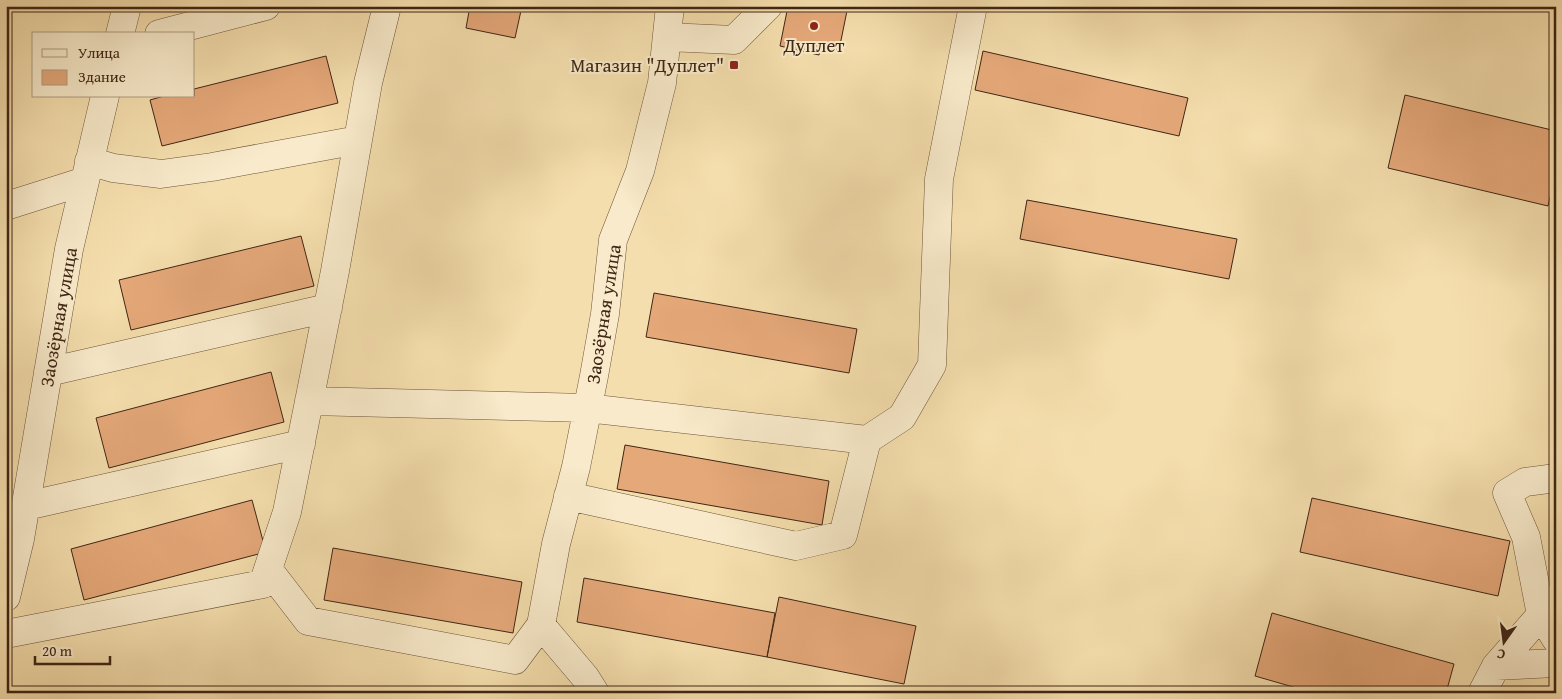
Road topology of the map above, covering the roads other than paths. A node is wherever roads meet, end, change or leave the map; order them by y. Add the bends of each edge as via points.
1 (127, 6) edge
2 (266, 6) edge
3 (386, 6) edge
4 (670, 6) edge
5 (768, 6) edge
6 (973, 6) edge
7 (120, 32) edge
8 (167, 32) edge
9 (667, 37) junction
10 (105, 98) edge
11 (358, 140) junction
12 (87, 171) junction
13 (6, 206) edge
14 (328, 308) junction
15 (48, 372) junction
16 (309, 401) junction
17 (587, 408) junction
18 (867, 440) junction
19 (301, 444) junction
20 (1556, 478) edge
21 (568, 496) junction
22 (26, 506) junction
23 (13, 539) edge
24 (268, 569) junction
25 (6, 598) edge
26 (1541, 615) junction
27 (542, 624) junction
28 (6, 634) edge
29 (1556, 639) edge
30 (1556, 663) edge
31 (1496, 666) junction
32 (595, 693) edge
33 (1482, 693) edge

1 - 7 street
2 - 8 street
3 - 11 street
4 - 9 street, Заозёрная улица
5 - 9 street via 734,40
6 - 18 street via 939,179 932,365 902,417
9 - 17 street, Заозёрная улица via 662,83 640,171 613,240 605,314
10 - 12 street, Заозёрная улица
11 - 12 street via 161,174 113,168
11 - 14 street
12 - 13 street
12 - 15 street, Заозёрная улица via 68,249
14 - 15 street
14 - 16 street
15 - 22 street, Заозёрная улица
16 - 17 street
16 - 19 street
17 - 18 street
17 - 21 street, Заозёрная улица
18 - 21 street via 843,536 796,546
19 - 22 street
19 - 24 street via 287,512
20 - 26 street via 1526,482 1507,493 1526,537
21 - 27 street, Заозёрная улица
22 - 23 street, Заозёрная улица
23 - 25 street, Заозёрная улица
24 - 27 street via 308,621 515,660
24 - 28 street via 263,584
26 - 29 street
26 - 31 street
27 - 32 street
30 - 31 street
31 - 33 street

